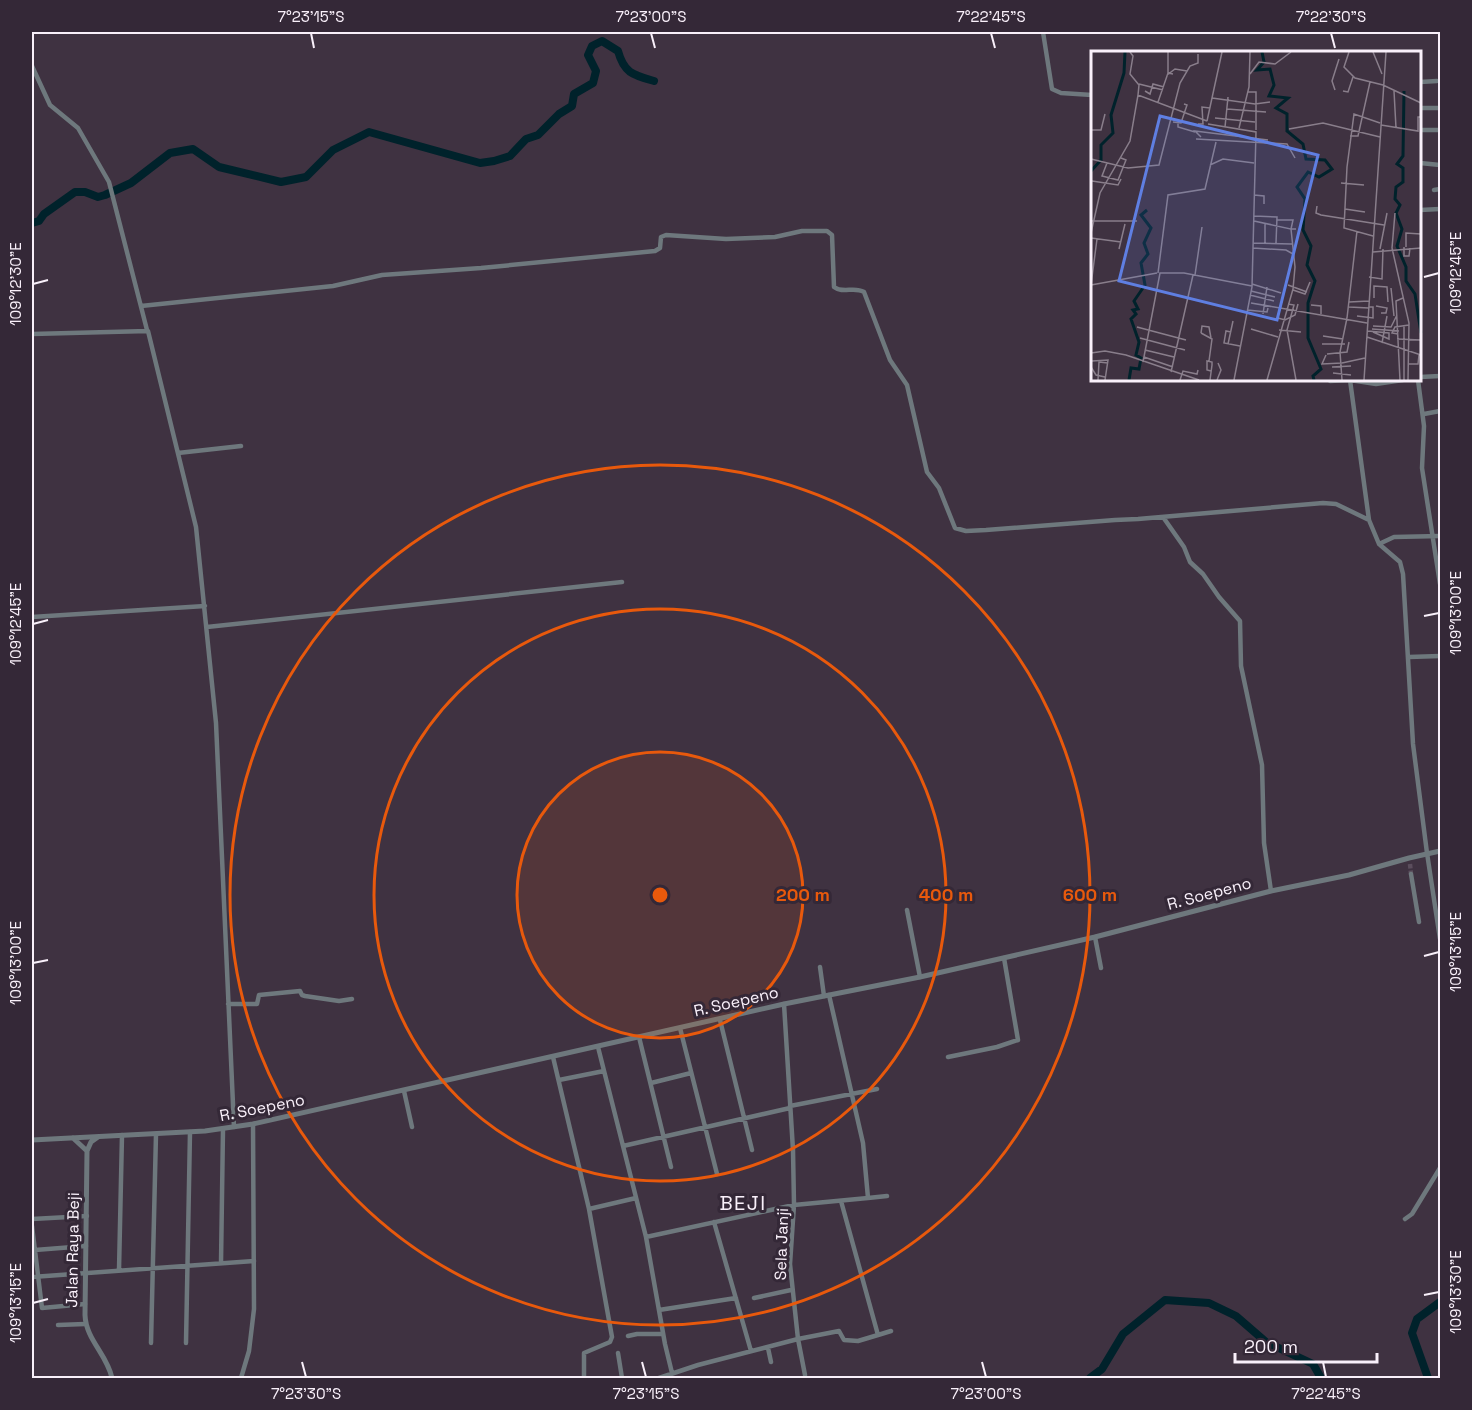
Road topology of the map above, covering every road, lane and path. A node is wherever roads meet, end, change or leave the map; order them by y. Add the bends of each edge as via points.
1 (1044, 32) edge
2 (32, 66) edge
3 (1437, 81) dead end
4 (1421, 82) edge
5 (1091, 95) edge
6 (1421, 108) edge
7 (1440, 108) edge
8 (1421, 130) edge
9 (1440, 130) edge
10 (1421, 164) edge
11 (1440, 165) edge
12 (1440, 189) edge
13 (1434, 190) dead end
14 (1440, 209) edge
15 (1421, 210) edge
16 (141, 306) junction
17 (147, 330) junction
18 (32, 334) edge
19 (1440, 376) edge
20 (1421, 378) edge
21 (1350, 381) edge
22 (1356, 381) edge
23 (1382, 381) edge
24 (1419, 381) edge
25 (1440, 411) edge
26 (1424, 414) junction
27 (241, 446) dead end
28 (178, 453) junction
29 (1163, 517) junction
30 (1369, 520) junction
31 (1433, 536) junction
32 (1440, 536) edge
33 (1379, 544) junction
34 (622, 582) dead end
35 (1440, 584) edge
36 (205, 606) junction
37 (32, 617) edge
38 (207, 627) junction
39 (1440, 656) edge
40 (1409, 657) junction
41 (1440, 852) edge
42 (1426, 854) junction
43 (1411, 874) tunnel mouth
44 (1440, 886) edge
45 (1432, 887) junction
46 (1271, 891) junction
47 (908, 910) dead end
48 (1419, 922) dead end
49 (1095, 937) junction
50 (1440, 939) edge
51 (1004, 958) junction
52 (820, 967) dead end
53 (1101, 968) dead end
54 (920, 977) junction
55 (827, 995) junction
56 (352, 999) dead end
57 (228, 1004) junction
58 (784, 1004) junction
59 (720, 1020) junction
60 (680, 1028) junction
61 (639, 1037) junction
62 (598, 1047) junction
63 (553, 1057) junction
64 (948, 1057) dead end
65 (604, 1071) junction
66 (691, 1073) junction
67 (559, 1080) junction
68 (651, 1083) junction
69 (877, 1089) dead end
70 (404, 1091) junction
71 (851, 1094) junction
72 (790, 1107) junction
73 (744, 1118) junction
74 (253, 1124) junction
75 (234, 1127) junction
76 (412, 1127) dead end
77 (704, 1127) junction
78 (223, 1129) junction
79 (190, 1132) junction
80 (156, 1134) junction
81 (122, 1135) junction
82 (98, 1137) junction
83 (664, 1137) junction
84 (73, 1138) junction
85 (32, 1140) edge
86 (623, 1146) junction
87 (752, 1150) dead end
88 (87, 1151) junction
89 (672, 1167) dead end
90 (1440, 1168) edge
91 (717, 1174) dead end
92 (887, 1196) dead end
93 (636, 1198) junction
94 (868, 1198) junction
95 (841, 1202) junction
96 (794, 1205) junction
97 (589, 1209) junction
98 (87, 1216) junction
99 (32, 1219) edge
100 (1405, 1219) dead end
101 (714, 1222) junction
102 (32, 1226) edge
103 (646, 1237) junction
104 (86, 1245) junction
105 (35, 1250) junction
106 (254, 1261) junction
107 (221, 1263) junction
108 (188, 1265) junction
109 (154, 1268) junction
110 (119, 1270) junction
111 (85, 1274) junction
112 (32, 1277) edge
113 (39, 1277) junction
114 (791, 1290) junction
115 (754, 1298) dead end
116 (736, 1299) junction
117 (85, 1304) junction
118 (660, 1310) junction
119 (85, 1324) junction
120 (58, 1325) dead end
121 (891, 1331) dead end
122 (663, 1334) junction
123 (878, 1335) junction
124 (628, 1336) dead end
125 (798, 1339) junction
126 (151, 1343) dead end
127 (186, 1343) dead end
128 (768, 1348) junction
129 (751, 1351) junction
130 (618, 1353) dead end
131 (771, 1362) dead end
132 (672, 1373) junction
133 (805, 1375) dead end
134 (112, 1378) edge
135 (241, 1378) edge
136 (584, 1378) edge
137 (622, 1378) edge
138 (659, 1378) edge

1 - 5 street via 1052,89
2 - 16 street via 50,105 78,128 109,182
3 - 4 street
6 - 7 street
8 - 9 street
10 - 11 street
12 - 13 street
14 - 15 street
16 - 17 street
16 - 29 street via 333,286 382,275 655,251 666,235 726,239 827,231 832,235 834,287 864,292 890,360 907,385 927,472 939,488 954,528 986,530
17 - 18 street
17 - 28 street
19 - 20 street
21 - 30 street
22 - 23 street
24 - 26 street
25 - 26 street
26 - 31 street via 1422,468
27 - 28 street
28 - 36 street via 196,527
29 - 30 street via 1323,503 1336,504
29 - 46 street via 1190,562 1240,621 1241,666 1262,765 1264,843
30 - 33 street
31 - 32 street
31 - 33 street via 1394,537
31 - 35 street
33 - 40 street via 1402,567
34 - 38 street
36 - 37 street
36 - 38 street
38 - 57 street via 219,778
39 - 40 street
40 - 42 street via 1413,744
41 - 42 street, R. Soepeno
42 - 45 street
42 - 46 street, R. Soepeno
43 - 48 street
44 - 45 street
45 - 50 street
46 - 49 street, R. Soepeno
47 - 54 street
49 - 51 street, R. Soepeno
49 - 53 street
51 - 54 street, R. Soepeno
51 - 64 street via 1018,1040
52 - 55 street
54 - 55 street, R. Soepeno
55 - 58 street, R. Soepeno
55 - 71 street
56 - 57 street via 304,996 300,991 259,995 256,1004
57 - 75 street
58 - 59 street, R. Soepeno
58 - 72 street, Sela Janji
59 - 60 street, R. Soepeno
59 - 73 street
60 - 61 street, R. Soepeno
60 - 66 street
61 - 62 street, R. Soepeno
61 - 68 street
62 - 63 street, R. Soepeno
62 - 65 street
63 - 67 street
63 - 70 street, R. Soepeno
65 - 67 street
65 - 86 street
66 - 68 street
66 - 77 street
67 - 97 street
68 - 83 street
69 - 71 street
70 - 74 street, R. Soepeno
70 - 76 street
71 - 72 street
71 - 94 street via 863,1143
72 - 73 street
72 - 96 street, Sela Janji
73 - 77 street
73 - 87 street
74 - 75 street, R. Soepeno
74 - 106 street
75 - 78 street, R. Soepeno
77 - 83 street
77 - 91 street
78 - 79 street, R. Soepeno
78 - 107 street
79 - 80 street, R. Soepeno
79 - 108 street
80 - 81 street, R. Soepeno
80 - 109 street
81 - 82 street, R. Soepeno
81 - 110 street
82 - 84 street, R. Soepeno
82 - 88 street
83 - 86 street
83 - 89 street
84 - 85 street, R. Soepeno
84 - 88 street
86 - 93 street
88 - 98 street, Jalan Raya Beji
90 - 100 street
92 - 94 street
93 - 97 street
93 - 103 street
94 - 95 street
95 - 96 street
95 - 123 street
96 - 101 street
96 - 114 street, Sela Janji
97 - 136 street via 612,1337 610,1342 584,1353
98 - 99 street
98 - 104 street, Jalan Raya Beji
101 - 103 street
101 - 116 street
102 - 105 street
103 - 118 street
104 - 105 street
104 - 111 street, Jalan Raya Beji
105 - 113 street
106 - 107 street
106 - 135 street via 253,1318
107 - 108 street
108 - 109 street
108 - 127 street
109 - 110 street
109 - 126 street
110 - 111 street
111 - 113 street
111 - 117 street, Jalan Raya Beji
112 - 113 street
113 - 117 street via 42,1308
114 - 115 street
114 - 125 street, Sela Janji
116 - 118 street
116 - 129 street
117 - 119 street, Jalan Raya Beji
118 - 122 street
119 - 120 street
119 - 134 street, Jalan Raya Beji
121 - 123 street
122 - 124 street
122 - 132 street
123 - 125 street via 854,1342 844,1340 839,1331
125 - 128 street
125 - 133 street, Sela Janji
128 - 129 street
128 - 131 street
129 - 132 street
130 - 137 street
132 - 138 street

